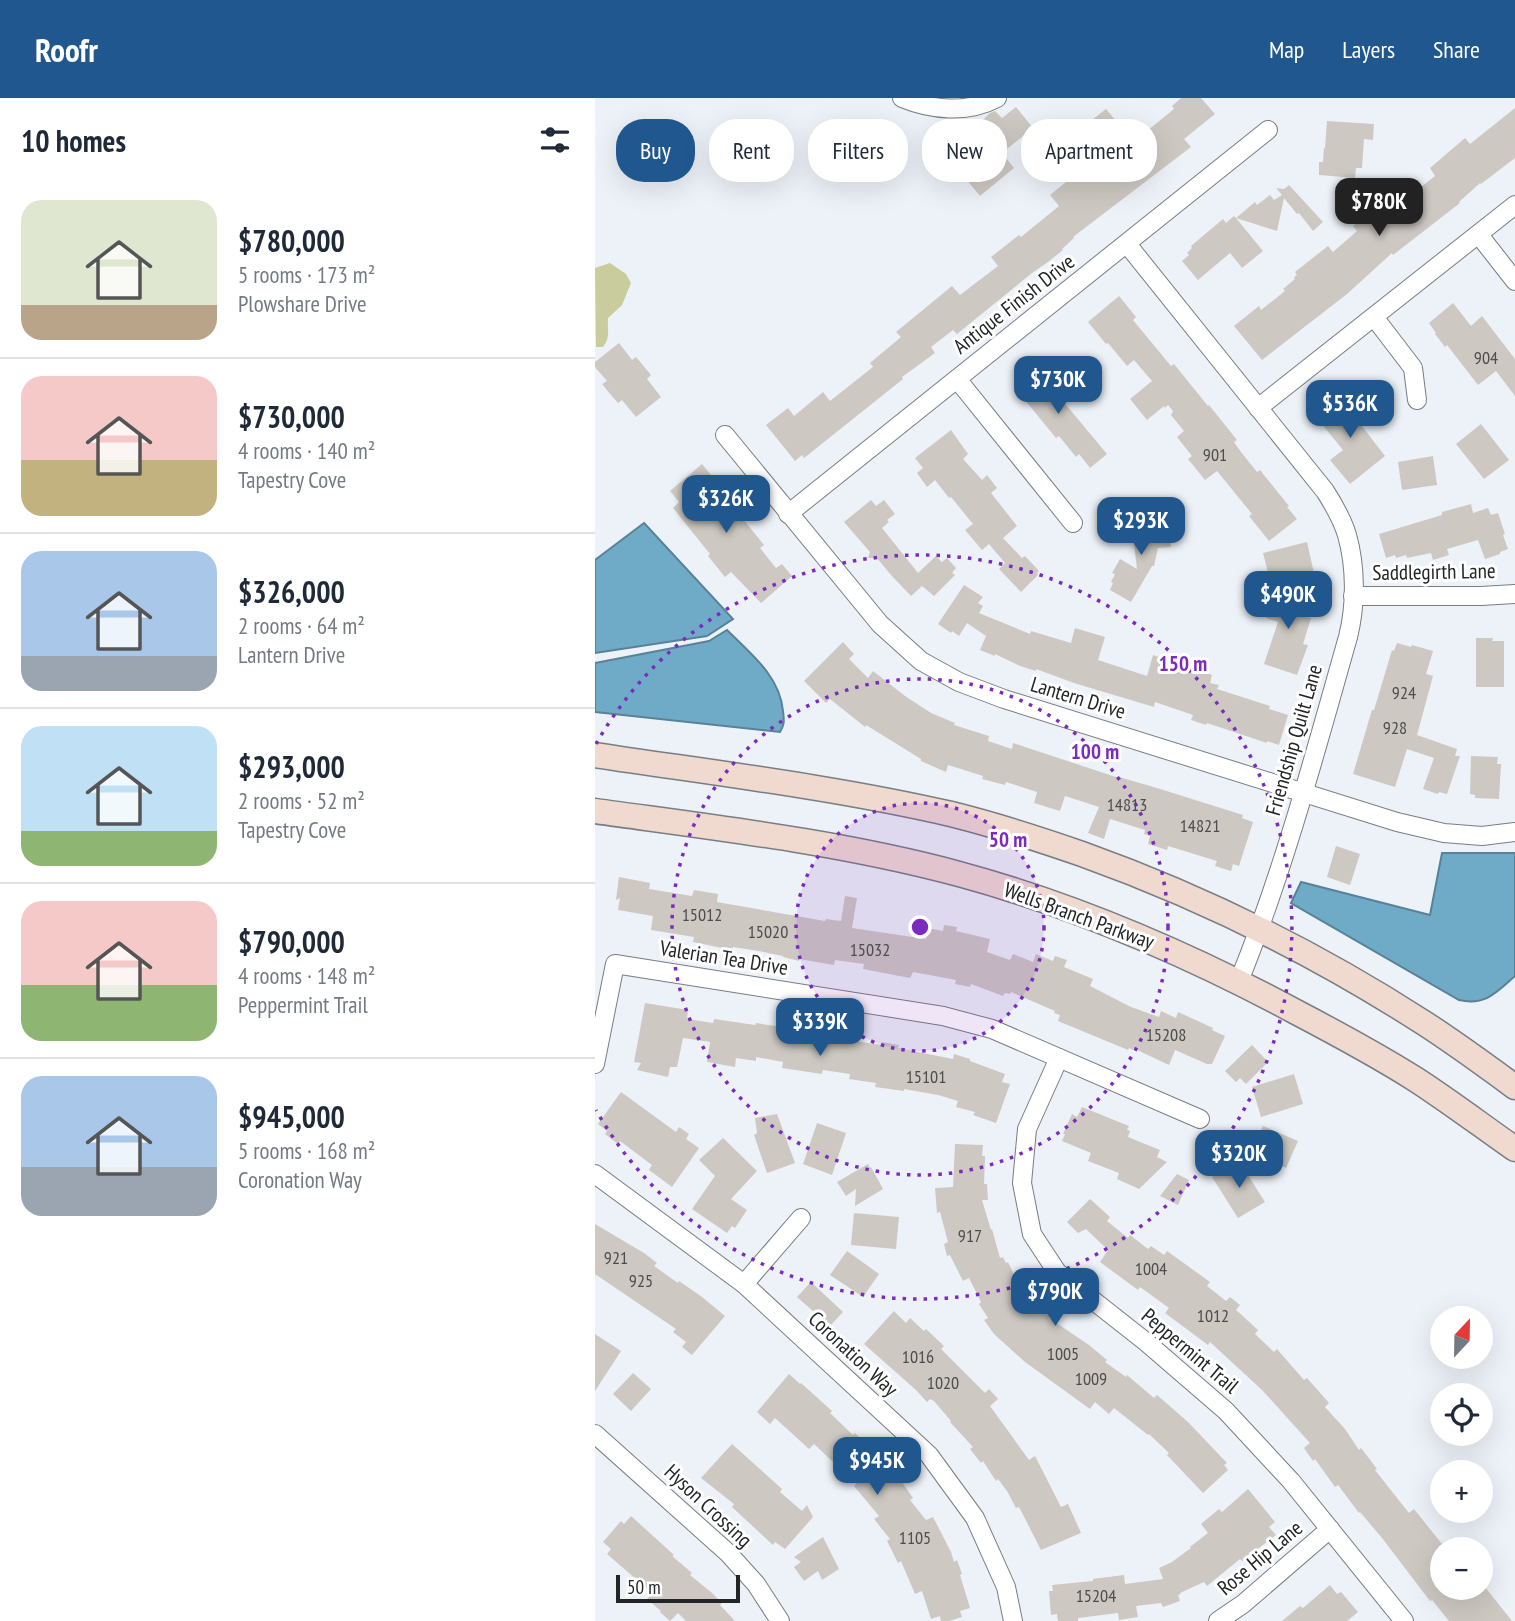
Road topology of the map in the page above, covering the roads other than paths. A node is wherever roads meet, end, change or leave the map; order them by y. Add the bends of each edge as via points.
1 (902, 98) edge
2 (997, 98) edge
3 (1268, 130) dead end
4 (1515, 205) edge
5 (1479, 235) junction
6 (1127, 244) junction
7 (1515, 281) edge
8 (1374, 317) junction
9 (957, 379) junction
10 (1417, 400) dead end
11 (1258, 408) junction
12 (725, 435) dead end
13 (788, 514) junction
14 (1073, 523) dead end
15 (1515, 594) edge
16 (1353, 596) junction
17 (595, 755) edge
18 (1303, 793) junction
19 (595, 811) edge
20 (1515, 832) edge
21 (1260, 930) junction
22 (1239, 981) junction
23 (1059, 1058) junction
24 (595, 1064) edge
25 (1515, 1087) edge
26 (1200, 1119) dead end
27 (1515, 1149) edge
28 (595, 1174) edge
29 (801, 1218) dead end
30 (744, 1284) junction
31 (595, 1434) edge
32 (1330, 1529) junction
33 (780, 1621) edge
34 (1013, 1621) edge
35 (1218, 1621) edge
36 (1404, 1621) edge

1 - 2 street via 955,109
3 - 6 street, Antique Finish Drive
4 - 5 street
5 - 7 street
5 - 8 street
6 - 9 street, Antique Finish Drive
6 - 11 street, Friendship Quilt Lane
8 - 10 street via 1413,368
8 - 11 street
9 - 13 street, Antique Finish Drive
9 - 14 street
11 - 16 street, Friendship Quilt Lane via 1339,514 1351,556
12 - 13 street, Lantern Drive
13 - 18 street, Lantern Drive via 880,624 922,661 959,682
15 - 16 street, Saddlegirth Lane
16 - 18 street, Friendship Quilt Lane via 1353,617
17 - 21 main road via 845,792 952,815 1037,838 1138,874
18 - 20 street, Lantern Drive via 1444,833 1482,836
18 - 21 street, Friendship Quilt Lane
19 - 22 main road, Wells Branch Parkway via 776,837 959,874 1070,909
21 - 22 street, Friendship Quilt Lane
21 - 25 main road via 1393,1004
22 - 27 main road, Wells Branch Parkway via 1405,1073
23 - 24 street, Valerian Tea Drive via 992,1029 943,1016 615,964
23 - 26 street, Valerian Tea Drive
23 - 32 street, Peppermint Trail via 1027,1129 1022,1183 1032,1234 1057,1272 1226,1411
28 - 30 street, Coronation Way
29 - 30 street
30 - 34 street, Coronation Way via 929,1455 975,1518 1006,1587
31 - 33 street, Hyson Crossing via 728,1553
32 - 35 street, Rose Hip Lane
32 - 36 street, Peppermint Trail

